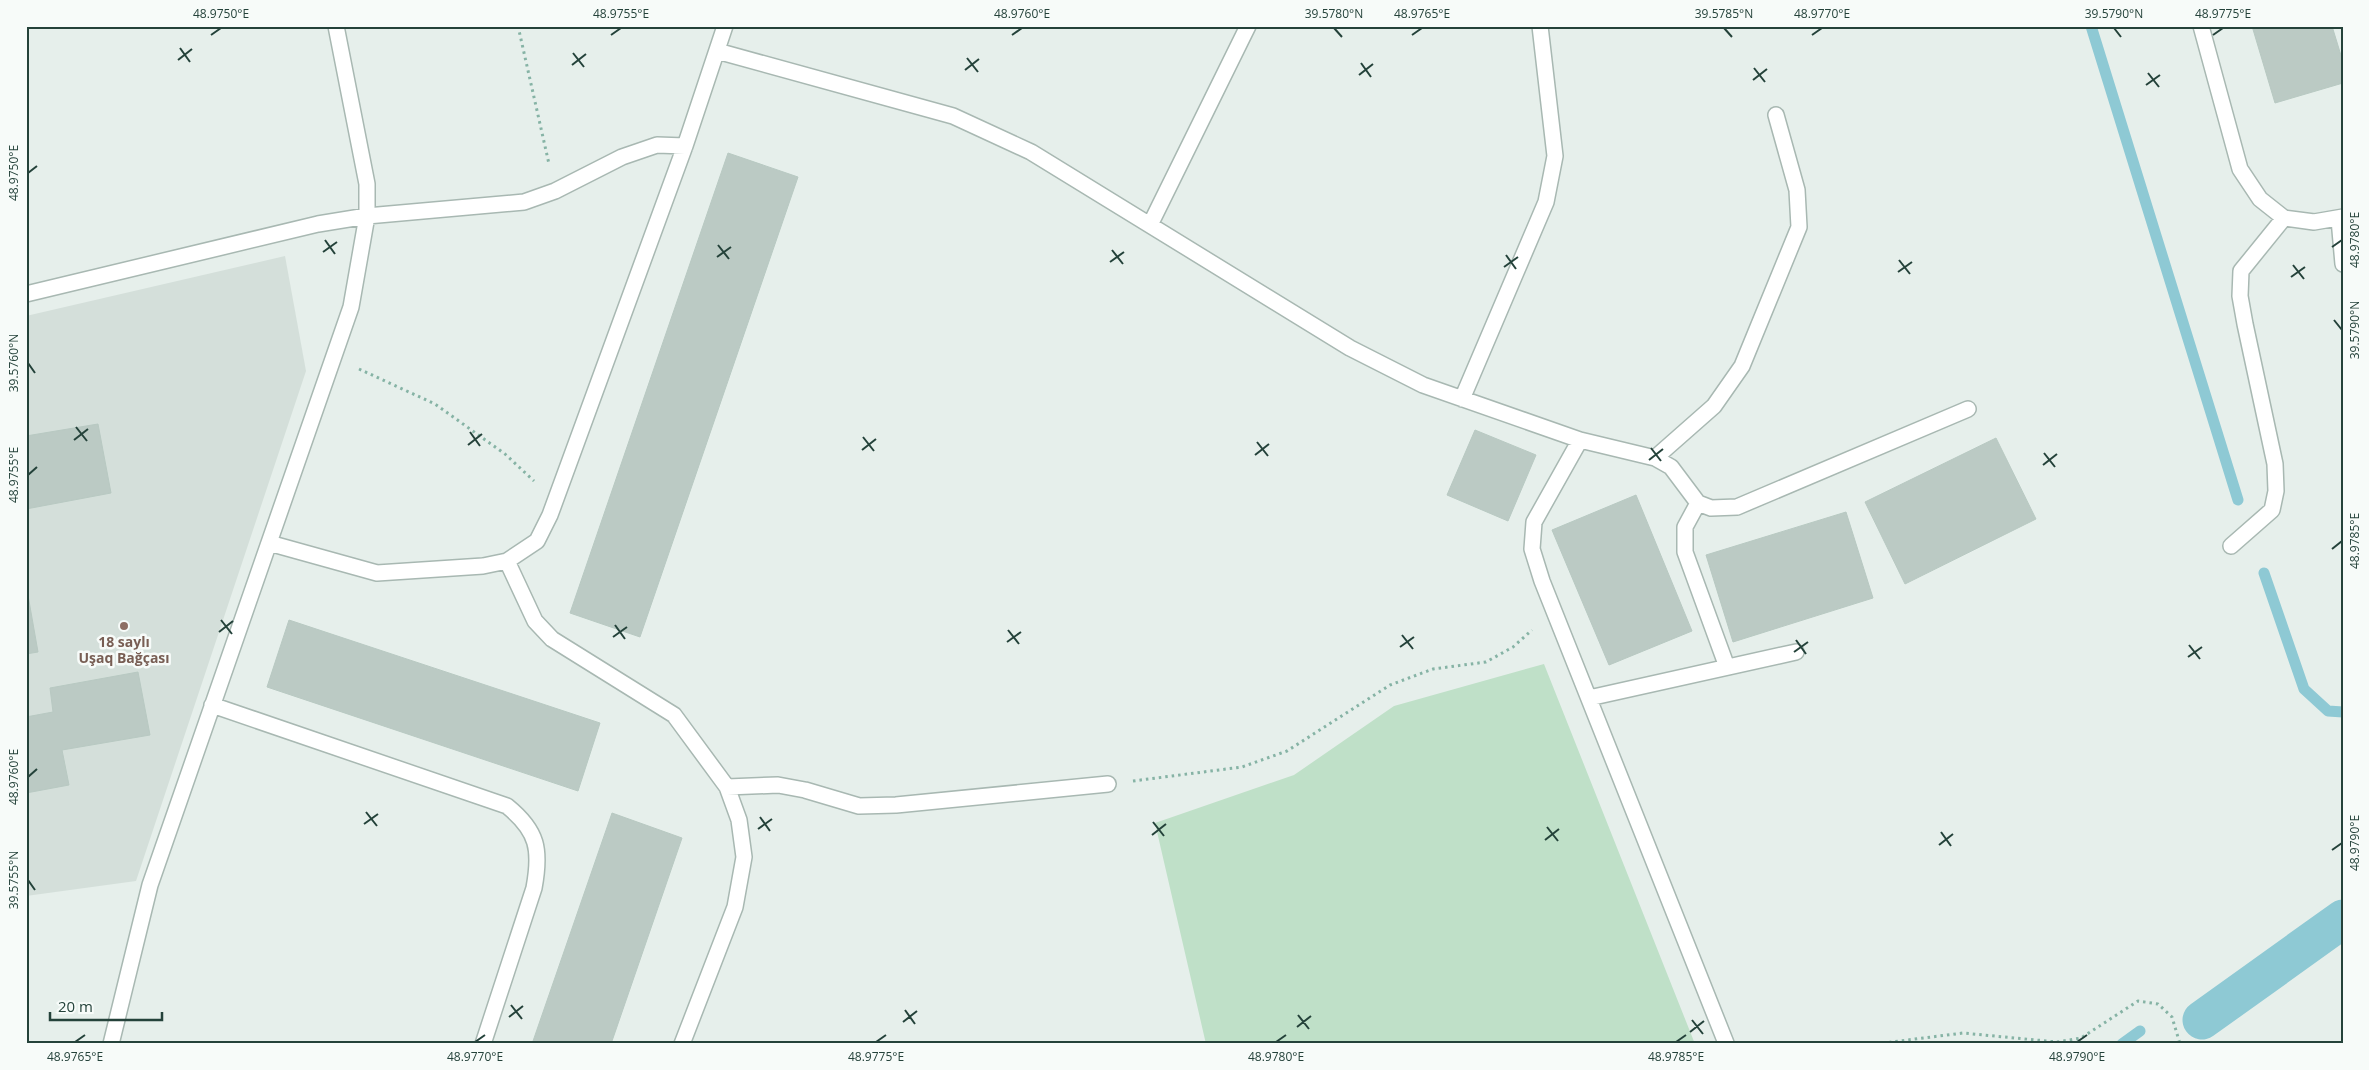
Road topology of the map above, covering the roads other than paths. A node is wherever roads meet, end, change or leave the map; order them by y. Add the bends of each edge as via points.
1 (336, 26) edge
2 (725, 26) edge
3 (1248, 26) edge
4 (1540, 26) edge
5 (2201, 26) edge
6 (717, 51) junction
7 (1776, 115) dead end
8 (685, 146) junction
9 (367, 216) junction
10 (2284, 218) junction
11 (2341, 218) edge
12 (1150, 226) junction
13 (2343, 264) edge
14 (26, 294) edge
15 (1462, 399) junction
16 (1968, 409) dead end
17 (1580, 440) junction
18 (1655, 458) junction
19 (1698, 503) junction
20 (269, 543) junction
21 (2231, 546) dead end
22 (507, 561) junction
23 (1796, 652) dead end
24 (1728, 667) junction
25 (1589, 698) junction
26 (212, 706) junction
27 (1108, 784) road end
28 (727, 787) junction
29 (111, 1044) edge
30 (483, 1044) edge
31 (682, 1044) edge
32 (1726, 1044) edge

1 - 9 street via 367,184
2 - 6 street
3 - 12 street
4 - 15 street via 1555,156 1546,202
5 - 10 street via 2240,168 2260,199
6 - 8 street
6 - 12 street via 953,116 1031,152
7 - 18 street via 1797,190 1799,227 1742,366 1714,406
8 - 9 street via 657,145 622,157 555,191 524,202
8 - 22 street via 555,501 537,541
9 - 14 street via 318,224
9 - 20 street via 351,307
10 - 11 street via 2314,222
10 - 21 street via 2241,271 2245,324 2275,464 2276,491 2272,510
11 - 13 street
12 - 15 street via 1350,348 1423,385
15 - 17 street
16 - 19 street via 1737,507 1711,508
17 - 18 street
17 - 25 street via 1534,522 1532,549
18 - 19 street via 1671,467
19 - 24 street via 1685,527 1685,552
20 - 22 street via 377,573 483,566
20 - 26 street
22 - 28 street via 534,621 552,639 674,715
23 - 24 street
24 - 25 street
25 - 32 street
26 - 29 street via 150,884
26 - 30 street via 507,806 524,820 535,839 539,862 534,888
27 - 28 street via 859,806 805,790 778,786
28 - 31 street via 739,820 744,857 735,907

